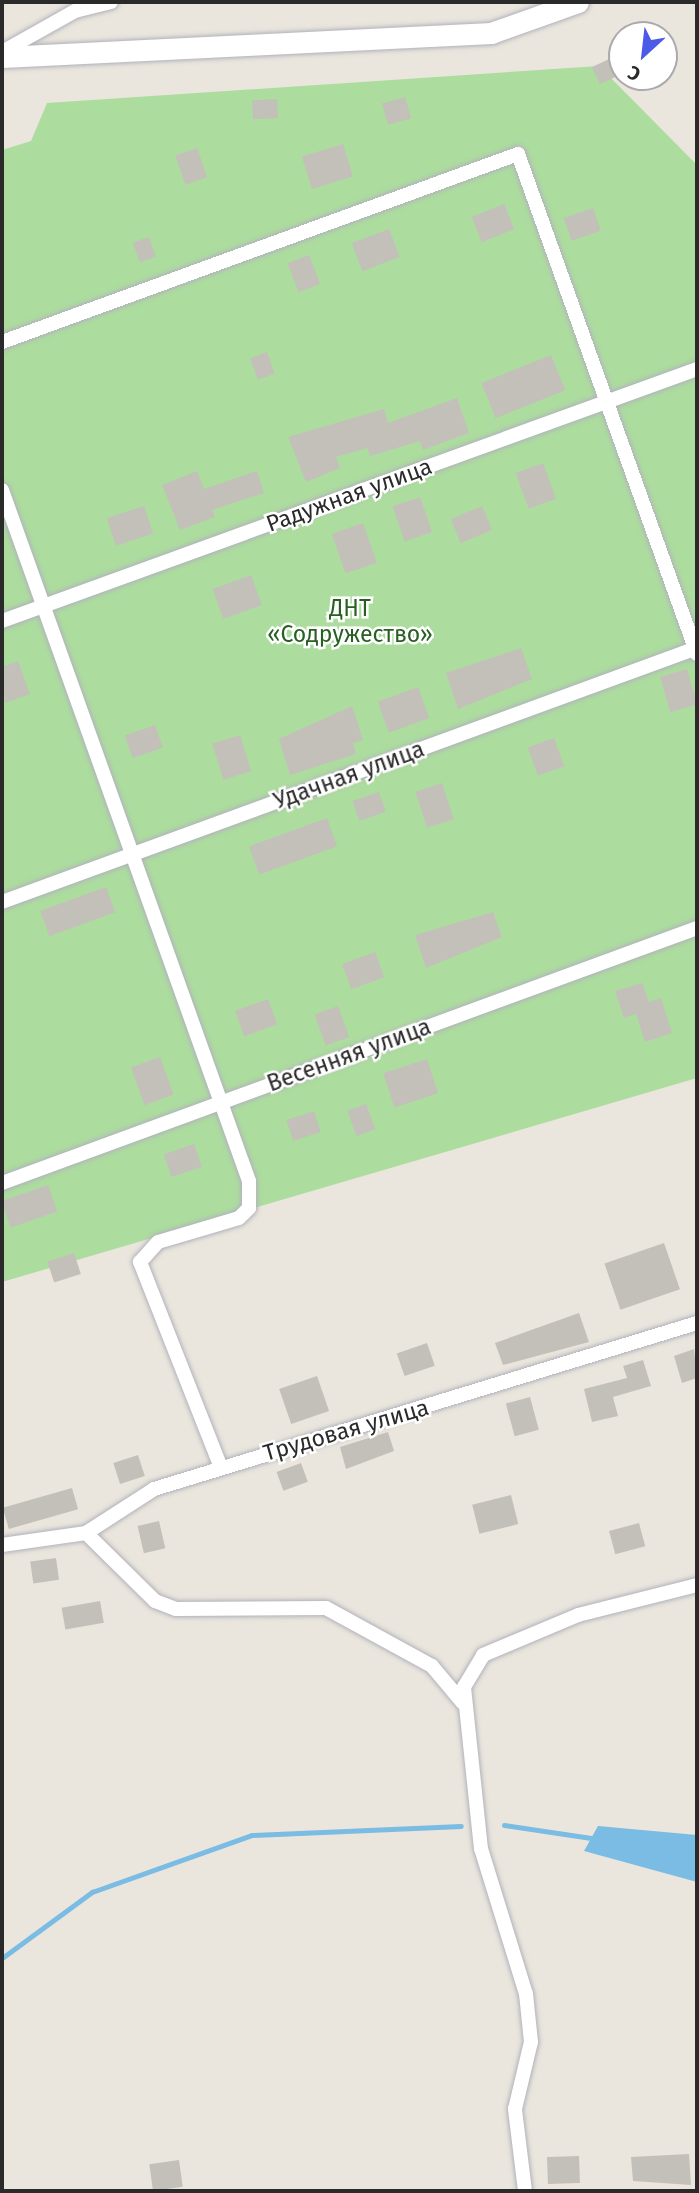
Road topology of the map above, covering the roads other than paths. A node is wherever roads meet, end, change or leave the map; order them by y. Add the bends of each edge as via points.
1 (111, 2) edge
2 (578, 2) edge
3 (2, 52) edge
4 (2, 57) edge
5 (2, 342) edge
6 (697, 369) edge
7 (608, 401) junction
8 (2, 490) edge
9 (43, 606) junction
10 (2, 621) edge
11 (697, 650) edge
12 (132, 854) junction
13 (2, 902) edge
14 (697, 928) edge
15 (220, 1102) junction
16 (2, 1183) edge
17 (697, 1323) edge
18 (221, 1468) junction
19 (86, 1533) junction
20 (2, 1545) edge
21 (697, 1585) edge
22 (463, 1703) junction
23 (525, 2191) edge

1 - 3 street via 75,11
2 - 4 street via 491,33
5 - 7 street via 518,155
6 - 7 street, Радужная улица
7 - 9 street, Радужная улица
7 - 11 street
8 - 9 street
9 - 10 street, Радужная улица
9 - 12 street
11 - 12 street, Удачная улица
12 - 13 street, Удачная улица
12 - 15 street
14 - 15 street, Весенняя улица
15 - 16 street, Весенняя улица
15 - 18 street via 249,1181 248,1208 239,1218 158,1242 140,1262
17 - 18 street, Трудовая улица
18 - 19 street, Трудовая улица via 154,1489
19 - 20 street, Трудовая улица
19 - 22 street via 155,1601 176,1609 326,1608 432,1666
21 - 22 street via 578,1615 482,1655 469,1672
22 - 23 street via 481,1849 526,1994 531,2042 515,2109

